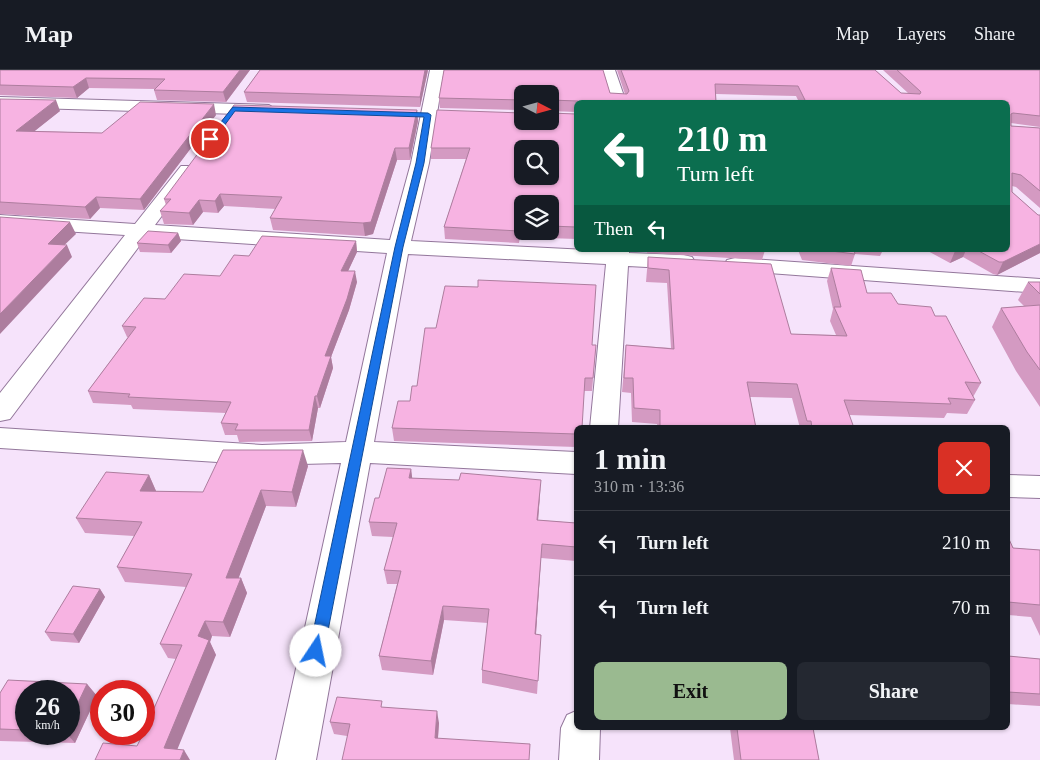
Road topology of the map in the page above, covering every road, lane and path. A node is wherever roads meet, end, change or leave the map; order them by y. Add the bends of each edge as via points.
1 (437, 70) edge
2 (608, 70) edge
3 (250, 86) edge
4 (617, 100) edge
5 (0, 102) edge
6 (233, 109) junction
7 (282, 111) edge
8 (216, 132) edge
9 (199, 154) edge
10 (0, 221) edge
11 (142, 230) junction
12 (399, 247) junction
13 (618, 254) edge
14 (1040, 286) edge
15 (0, 412) edge
16 (604, 425) edge
17 (0, 438) edge
18 (358, 452) junction
19 (574, 463) edge
20 (1010, 486) edge
21 (1040, 487) edge
22 (581, 730) edge
23 (296, 760) edge
24 (579, 760) edge

1 - 12 street via 420,163
2 - 4 street
3 - 6 street
5 - 6 street
6 - 7 street
6 - 8 street
9 - 11 street
10 - 11 street
11 - 12 street
11 - 15 street
12 - 13 street
12 - 18 street
13 - 14 street via 711,264
13 - 16 street
17 - 18 street via 262,455
18 - 19 street
18 - 23 street
20 - 21 street
22 - 24 street

